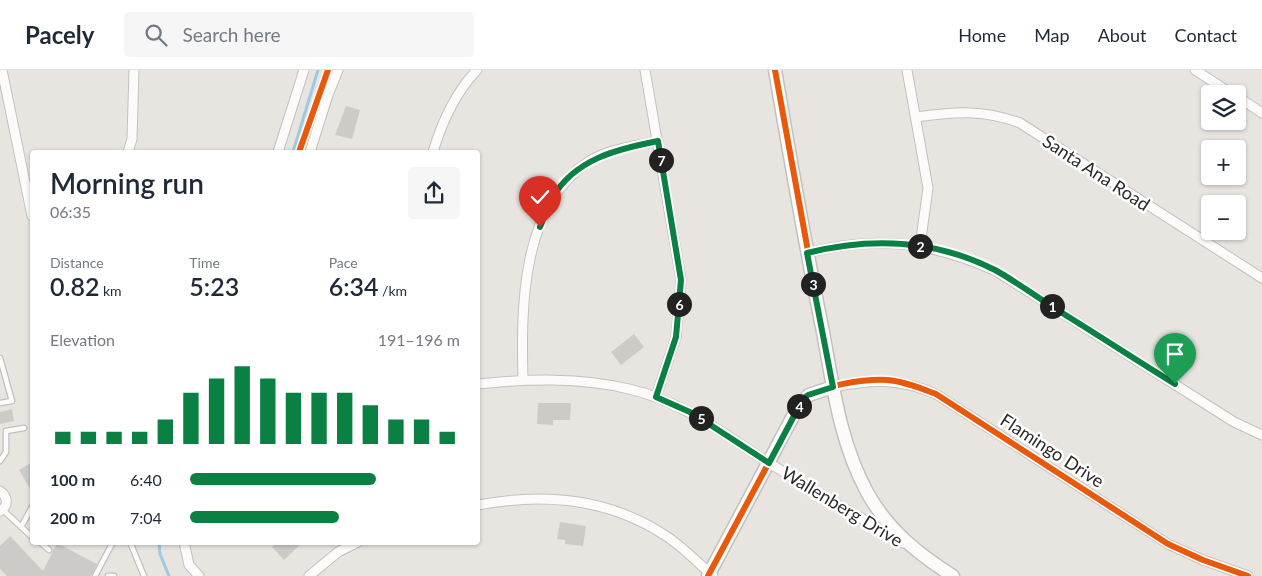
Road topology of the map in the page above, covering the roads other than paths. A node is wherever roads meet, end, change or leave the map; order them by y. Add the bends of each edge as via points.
1 (2, 70) edge
2 (134, 70) edge
3 (304, 70) edge
4 (338, 70) edge
5 (477, 70) edge
6 (645, 70) edge
7 (775, 70) edge
8 (907, 70) edge
9 (1195, 70) edge
10 (1218, 85) edge
11 (1246, 102) edge
12 (1262, 113) edge
13 (916, 117) junction
14 (658, 141) junction
15 (129, 150) edge
16 (279, 150) edge
17 (311, 150) edge
18 (434, 150) edge
19 (30, 206) edge
20 (920, 246) junction
21 (807, 253) junction
22 (1262, 278) edge
23 (0, 358) edge
24 (524, 380) junction
25 (480, 384) edge
26 (833, 387) junction
27 (656, 397) junction
28 (0, 404) edge
29 (24, 428) dead end
30 (1262, 435) edge
31 (0, 460) edge
32 (769, 463) junction
33 (0, 491) edge
34 (480, 505) edge
35 (2, 511) edge
36 (30, 511) edge
37 (21, 527) junction
38 (30, 534) edge
39 (43, 545) edge
40 (111, 545) edge
41 (131, 545) edge
42 (185, 545) edge
43 (352, 545) edge
44 (49, 550) dead end
45 (916, 551) junction
46 (711, 575) edge
47 (94, 576) edge
48 (108, 576) edge
49 (114, 576) edge
50 (144, 576) edge
51 (198, 576) edge
52 (309, 576) edge
53 (953, 576) edge
54 (1248, 576) edge

1 - 19 street
2 - 15 street via 132,139
3 - 16 street
4 - 17 street
5 - 18 street via 447,114
6 - 14 street
7 - 21 street
8 - 13 street
9 - 10 street
11 - 12 street
13 - 20 street via 928,188
13 - 22 street, Santa Ana Road via 972,112 997,115 1020,123
14 - 24 street via 613,150 589,161 568,178 552,198 540,227 524,290
14 - 27 street via 681,280 676,337
20 - 21 street via 865,242
20 - 30 street via 964,256 996,271 1234,422
21 - 26 street
23 - 28 lane via 12,401
24 - 25 street, Wallenberg Drive
24 - 27 street, Wallenberg Drive via 600,382
26 - 32 street via 803,399
26 - 45 street via 847,445 867,493 894,530
26 - 54 street, Flamingo Drive via 887,380 936,394 1168,544
27 - 32 street, Wallenberg Drive via 692,413
29 - 31 lane via 6,431 6,452
32 - 45 street, Wallenberg Drive
32 - 46 street
33 - 35 street via 7,502
34 - 46 street via 569,500 614,509 665,535
35 - 37 lane
36 - 37 lane
37 - 38 lane
39 - 44 lane
40 - 47 lane
41 - 50 lane
42 - 51 street via 190,565
43 - 52 street via 338,552
45 - 53 street
48 - 49 lane

